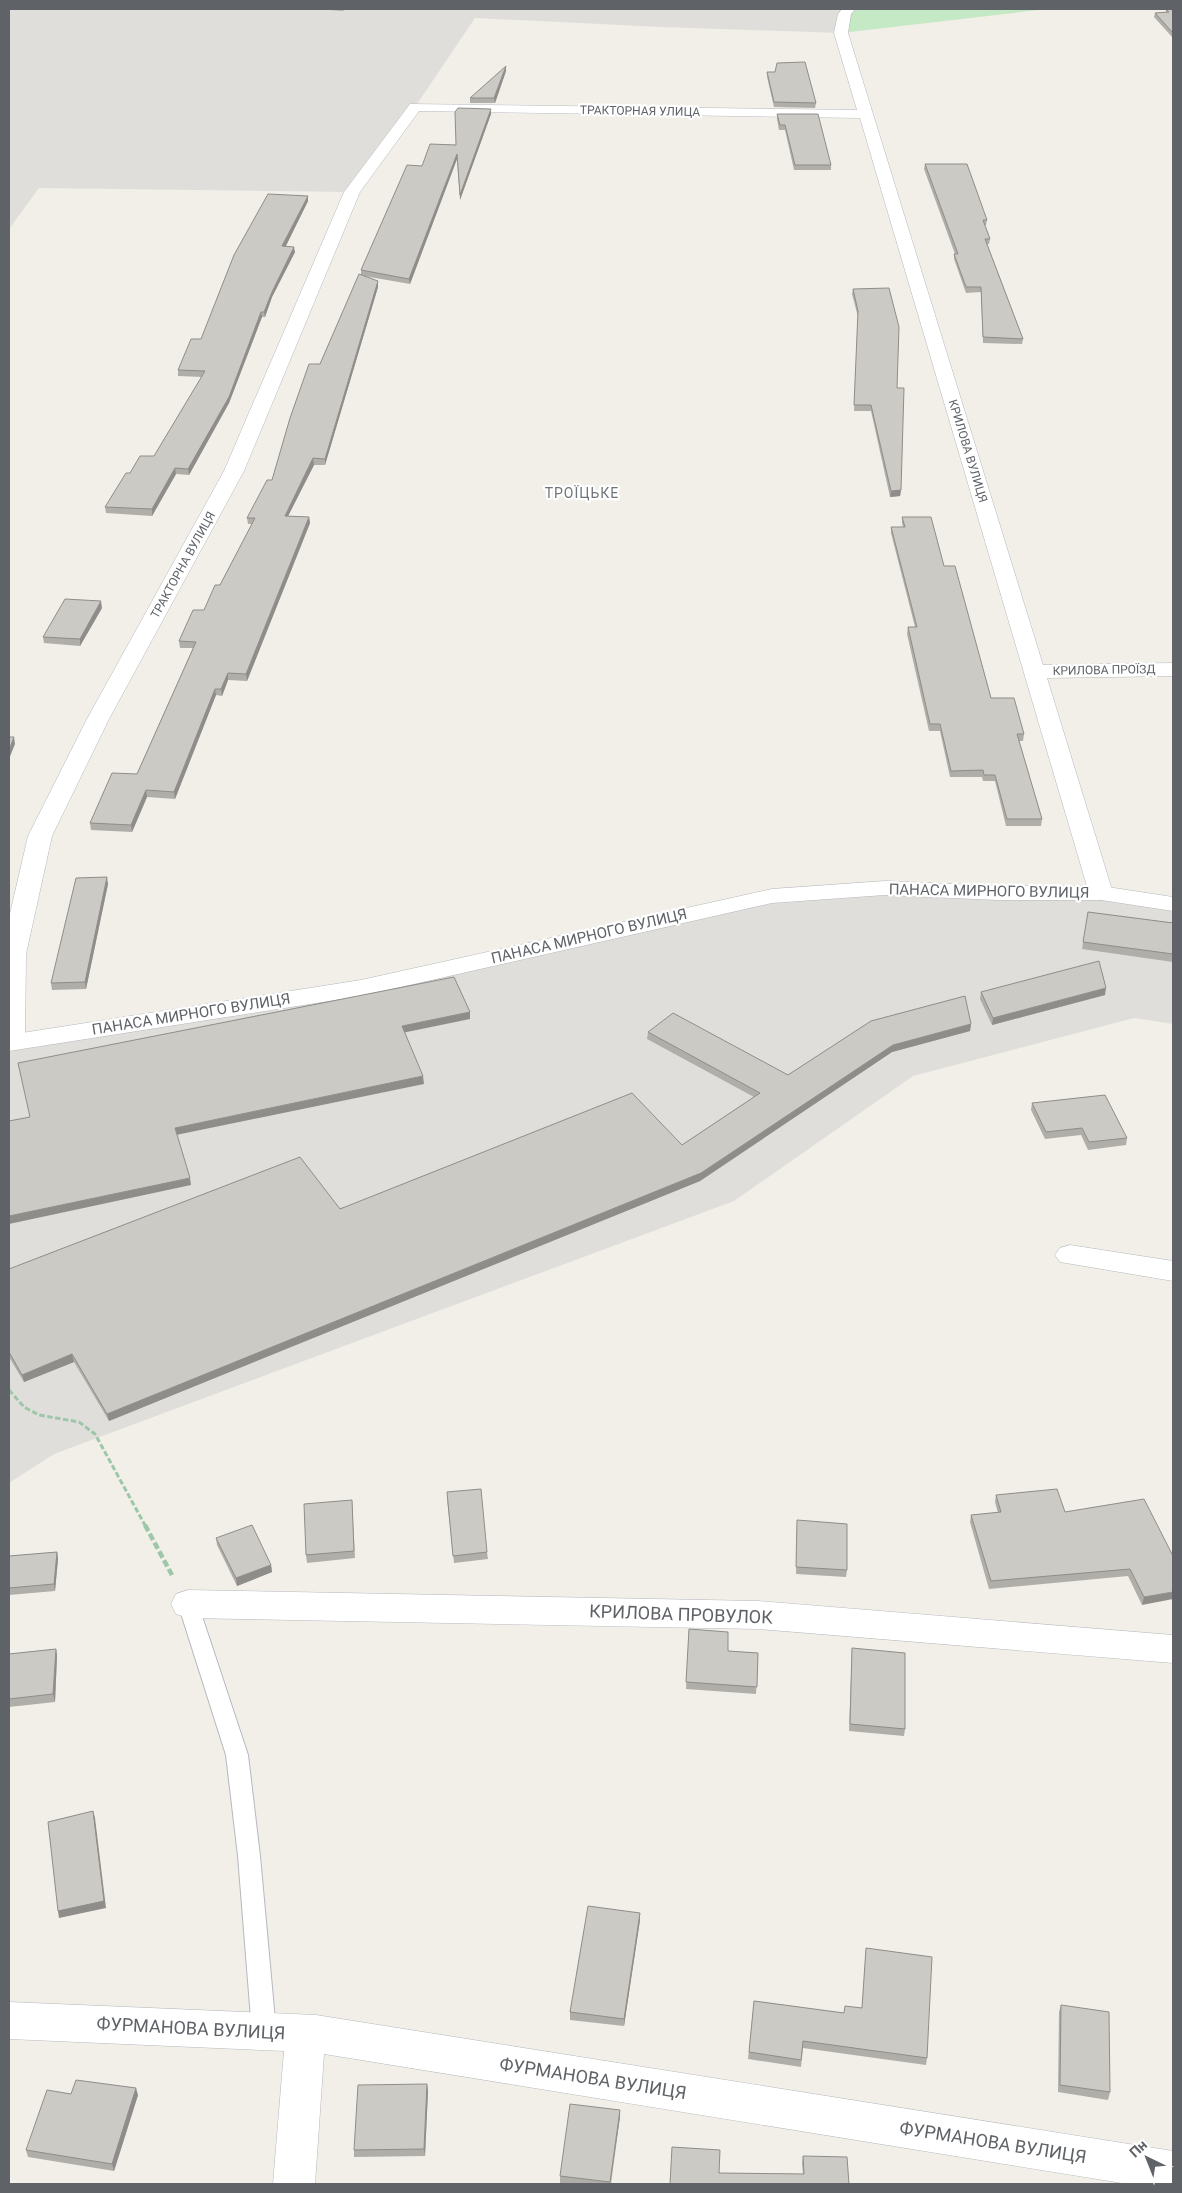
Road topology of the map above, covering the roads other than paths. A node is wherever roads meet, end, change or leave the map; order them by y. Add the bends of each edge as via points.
1 (849, 9) edge
2 (415, 107) joint
3 (866, 114) junction
4 (1173, 669) edge
5 (1034, 672) junction
6 (1101, 893) junction
7 (1173, 904) edge
8 (10, 1042) edge
9 (1070, 1255) dead end
10 (1173, 1270) edge
11 (188, 1604) joint
12 (1173, 1649) edge
13 (9, 2020) edge
14 (264, 2031) junction
15 (304, 2033) junction
16 (1173, 2171) edge
17 (294, 2184) edge

1 - 3 street, КРИЛОВА ВУЛИЦЯ via 842,33
2 - 3 street, ТРАКТОРНАЯ УЛИЦА
2 - 8 street, ТРАКТОРНА ВУЛИЦЯ via 352,192 234,471 98,719 40,836 13,954
3 - 5 street, КРИЛОВА ВУЛИЦЯ
4 - 5 street, КРИЛОВА ПРОЇЗД
5 - 6 street, КРИЛОВА ВУЛИЦЯ
6 - 7 street, ПАНАСА МИРНОГО ВУЛИЦЯ
6 - 8 street, ПАНАСА МИРНОГО ВУЛИЦЯ via 885,888 772,896 361,988
9 - 10 street
11 - 12 street, КРИЛОВА ПРОВУЛОК via 758,1615
11 - 14 lane via 237,1754
13 - 14 street, ФУРМАНОВА ВУЛИЦЯ
14 - 15 street, ФУРМАНОВА ВУЛИЦЯ
15 - 16 street, ФУРМАНОВА ВУЛИЦЯ
15 - 17 street

